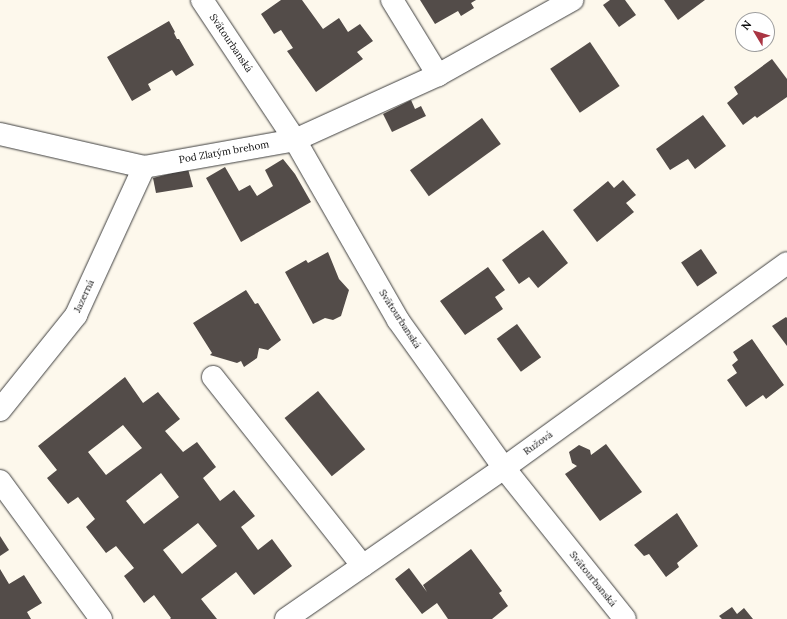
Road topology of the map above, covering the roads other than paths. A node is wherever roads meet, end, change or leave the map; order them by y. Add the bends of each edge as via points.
1 (202, 0) edge
2 (392, 0) edge
3 (572, 0) edge
4 (438, 75) junction
5 (0, 134) edge
6 (295, 140) junction
7 (144, 167) junction
8 (787, 263) edge
9 (213, 376) dead end
10 (0, 410) edge
11 (504, 468) junction
12 (0, 481) edge
13 (362, 566) junction
14 (101, 619) edge
15 (286, 619) edge
16 (626, 619) edge

1 - 6 street, Svätourbanská
2 - 4 street
3 - 4 street, Pod Zlatým brehom
4 - 6 street, Pod Zlatým brehom
5 - 7 street, Pod Zlatým brehom
6 - 7 street, Pod Zlatým brehom
6 - 11 street, Svätourbanská via 398,320
7 - 10 street, Jazerná via 76,315
8 - 11 street, Ružová
9 - 13 street
11 - 13 street, Ružová
11 - 16 street, Svätourbanská
12 - 14 street
13 - 15 street, Ružová

